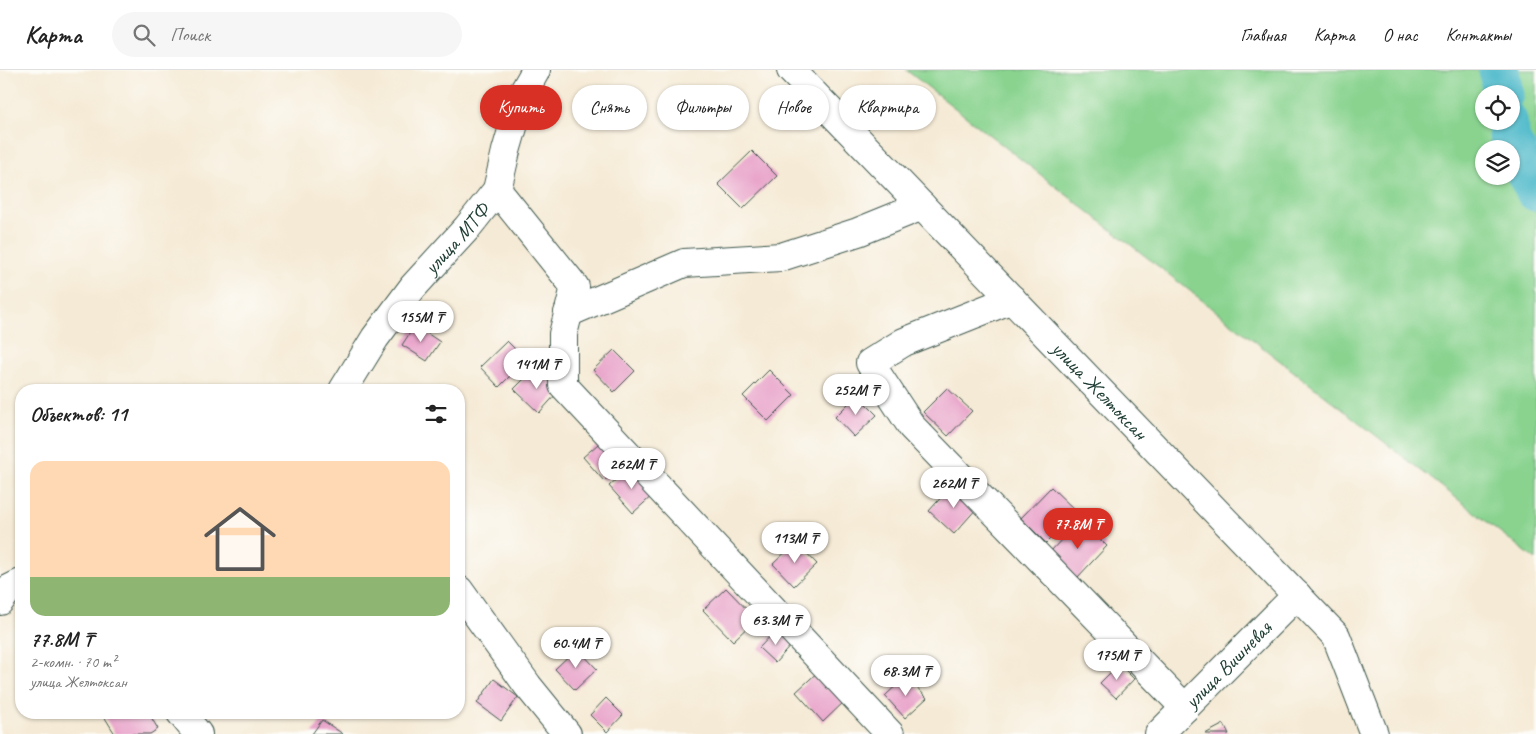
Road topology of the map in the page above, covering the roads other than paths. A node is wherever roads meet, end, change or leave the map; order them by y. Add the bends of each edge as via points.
1 (536, 70) edge
2 (791, 70) edge
3 (497, 190) junction
4 (922, 206) junction
5 (1012, 299) junction
6 (568, 313) junction
7 (348, 384) edge
8 (15, 586) edge
9 (1297, 596) junction
10 (465, 598) edge
11 (0, 601) edge
12 (1185, 708) junction
13 (186, 719) edge
14 (198, 734) edge
15 (567, 734) edge
16 (890, 734) edge
17 (1159, 734) edge
18 (1374, 734) edge

1 - 3 street, улица МТФ via 523,93
2 - 4 street, улица Желтоксан
3 - 6 street via 575,287
3 - 7 street, улица МТФ via 413,286 375,338
4 - 5 street, улица Желтоксан
4 - 6 street via 858,232 781,257 684,263
5 - 9 street, улица Желтоксан
5 - 12 street via 904,342 870,363 912,426
6 - 16 street via 563,334 563,385
8 - 11 street via 9,588
9 - 12 street, улица Вишневая
9 - 18 street, улица Желтоксан via 1336,636
10 - 15 street
12 - 17 street, улица Вишневая
13 - 14 street

